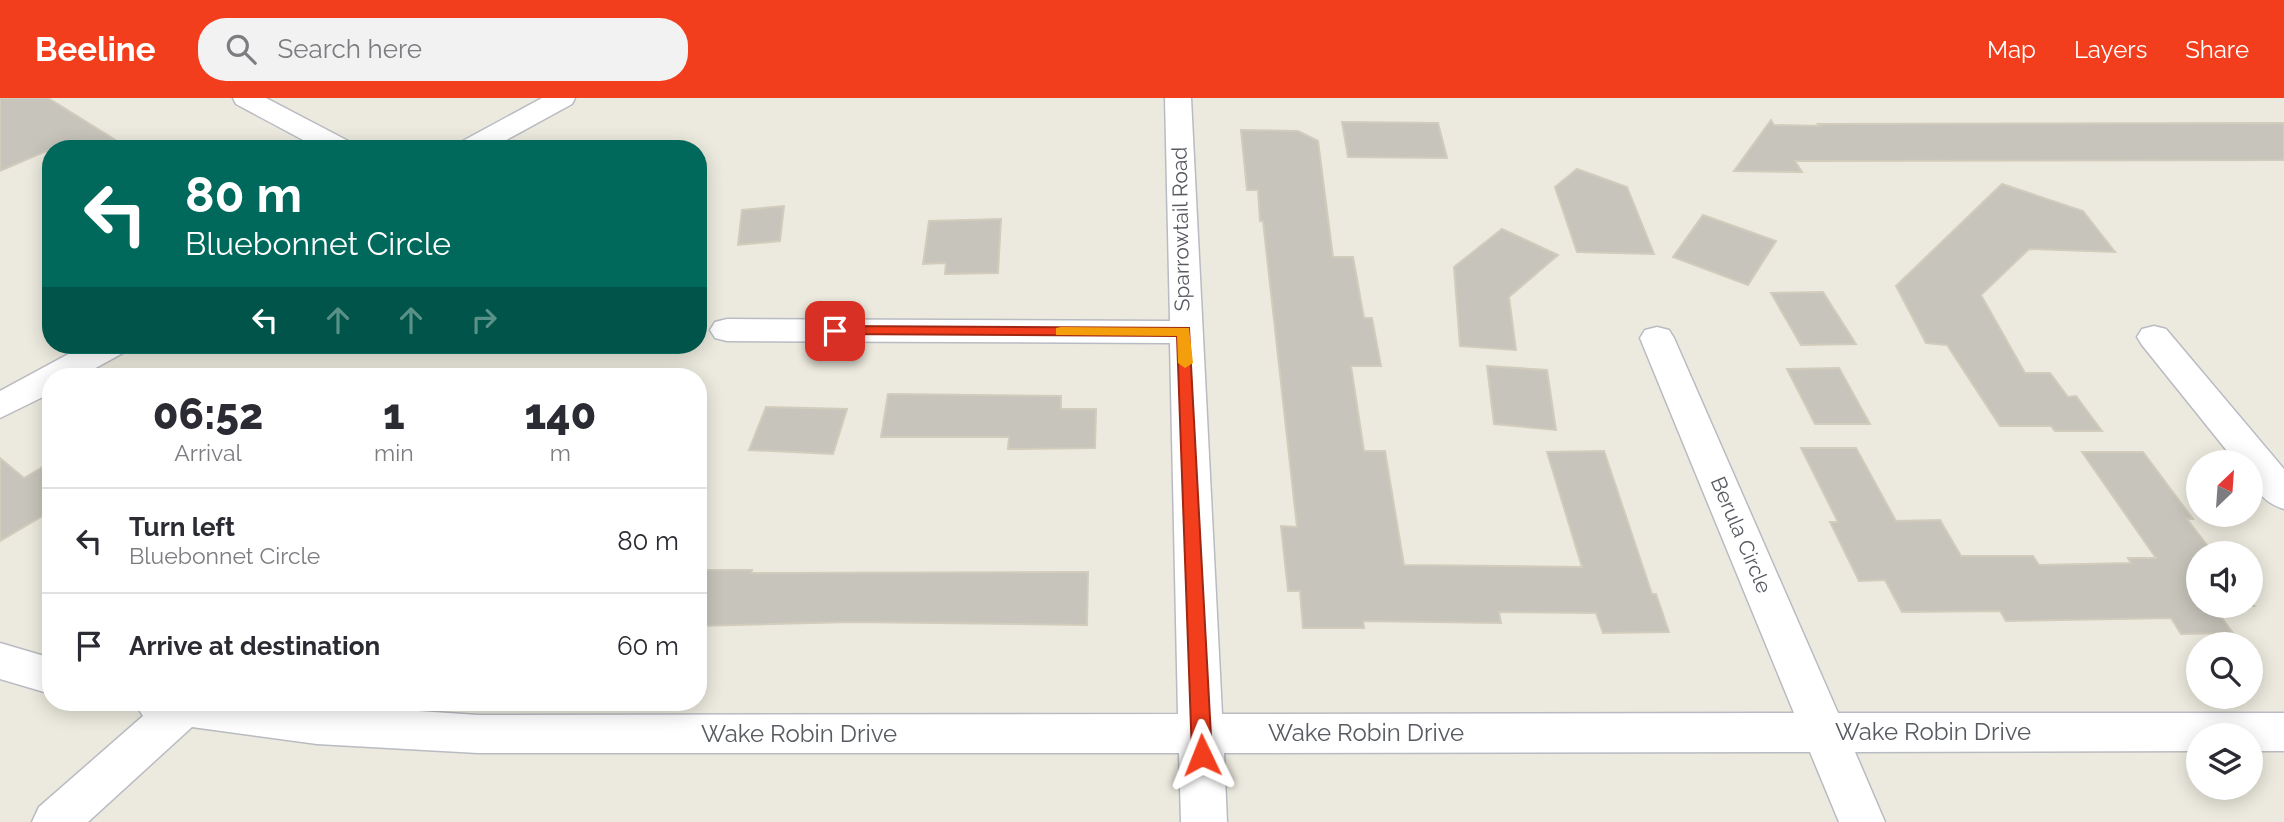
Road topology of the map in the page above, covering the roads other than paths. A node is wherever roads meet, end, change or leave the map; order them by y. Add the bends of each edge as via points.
1 (246, 98) edge
2 (562, 98) edge
3 (1178, 98) edge
4 (325, 140) edge
5 (486, 140) edge
6 (727, 330) dead end
7 (1184, 331) junction
8 (2154, 337) dead end
9 (1657, 338) dead end
10 (94, 354) edge
11 (69, 368) edge
12 (42, 383) edge
13 (0, 406) edge
14 (2284, 495) edge
15 (0, 661) edge
16 (42, 673) edge
17 (163, 711) edge
18 (220, 711) edge
19 (1825, 732) junction
20 (2284, 732) edge
21 (1201, 733) junction
22 (55, 822) edge
23 (1204, 822) edge
24 (1862, 822) edge

1 - 4 street
2 - 5 street
3 - 7 street, Sparrowtail Road
6 - 7 street
7 - 21 street, Sparrowtail Road
8 - 14 street
9 - 19 street, Berula Circle
10 - 11 street
12 - 13 street
15 - 16 street
17 - 22 street
18 - 21 street, Wake Robin Drive via 326,726 478,734
19 - 20 street, Wake Robin Drive
19 - 21 street, Wake Robin Drive
19 - 24 street, Berula Circle
21 - 23 street, Sparrowtail Road

